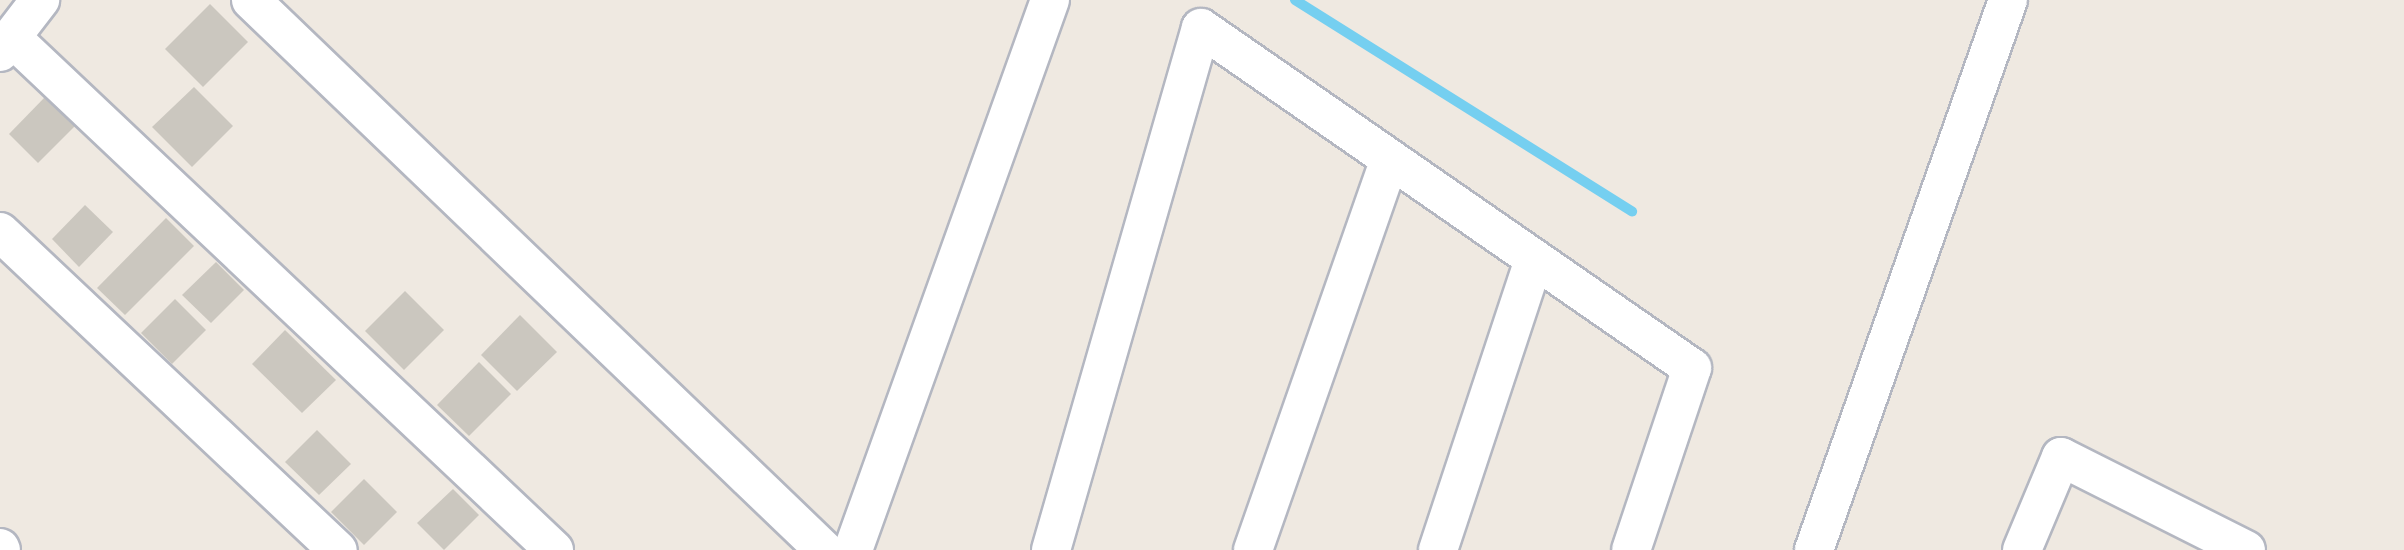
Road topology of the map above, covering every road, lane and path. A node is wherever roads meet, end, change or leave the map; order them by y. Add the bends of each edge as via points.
1 (40, 0) edge
2 (251, 0) edge
3 (1049, 0) edge
4 (2008, 0) edge
5 (5, 44) edge
6 (1390, 159) junction
7 (0, 232) edge
8 (1534, 259) junction
9 (338, 550) edge
10 (554, 550) edge
11 (824, 550) edge
12 (853, 550) edge
13 (1051, 550) edge
14 (1254, 550) edge
15 (1438, 550) edge
16 (1630, 550) edge
17 (1814, 550) edge
18 (2022, 550) edge
19 (2246, 550) edge

1 - 5 street
2 - 11 street
3 - 12 street
4 - 17 street
5 - 10 street
6 - 8 street
6 - 13 street via 1201,29
6 - 14 street
7 - 9 street
8 - 15 street
8 - 16 street via 1692,368
18 - 19 street via 2061,457

